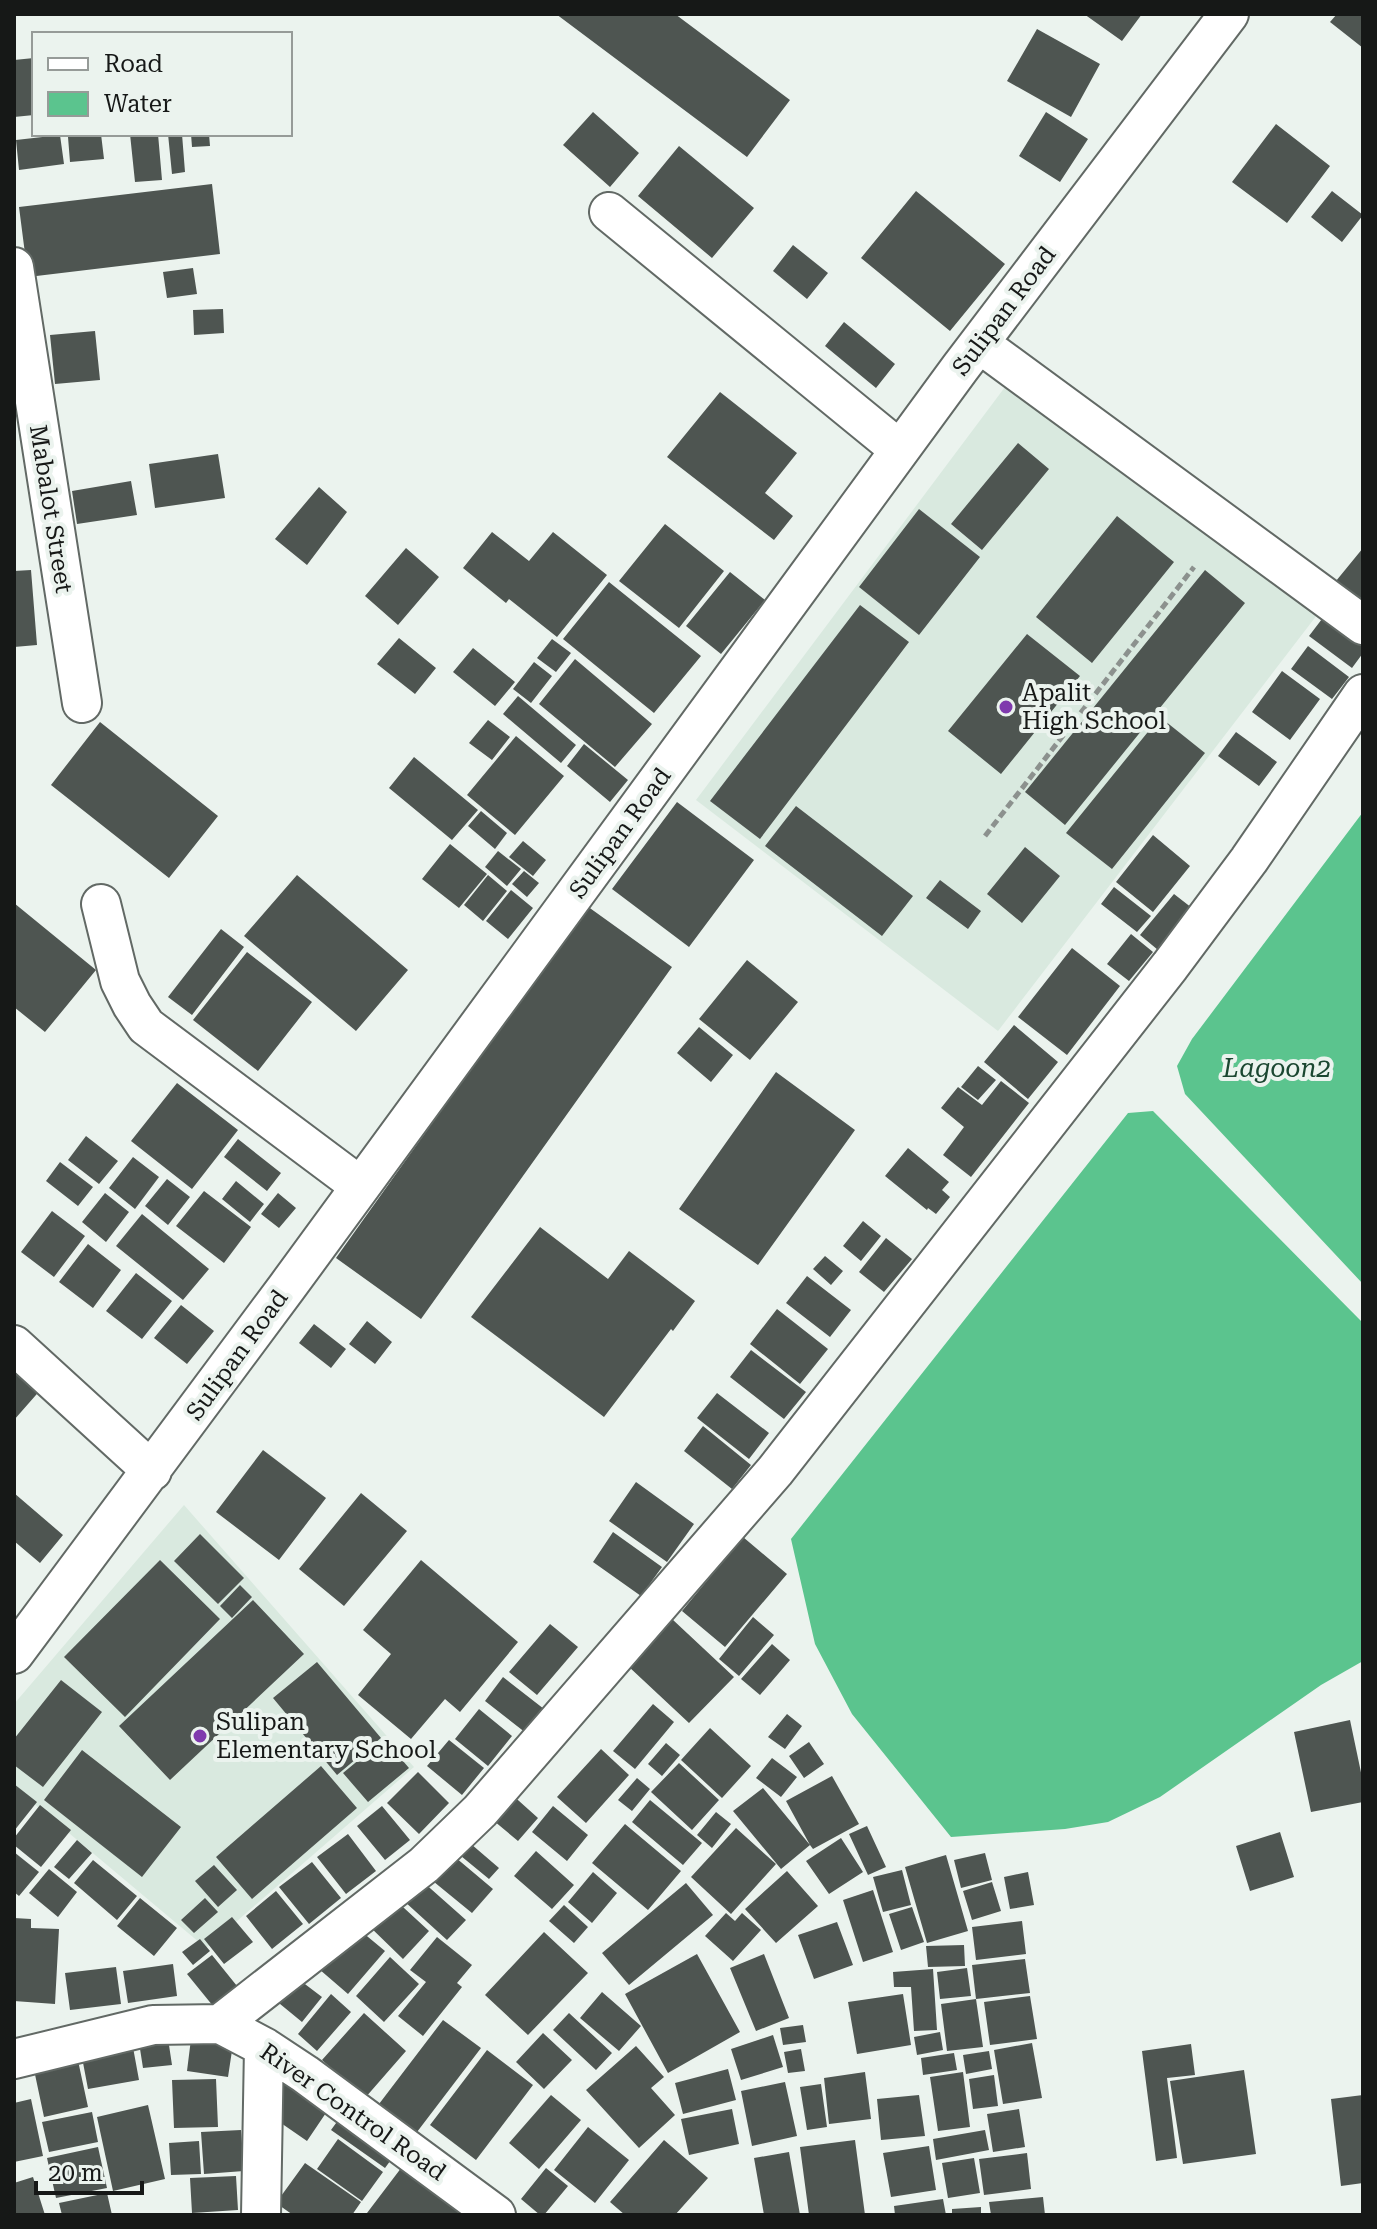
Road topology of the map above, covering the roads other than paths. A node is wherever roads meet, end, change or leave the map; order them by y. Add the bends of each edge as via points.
1 (1229, 14) edge
2 (609, 212) dead end
3 (14, 267) edge
4 (980, 344) junction
5 (900, 450) junction
6 (1363, 625) edge
7 (1363, 694) edge
8 (82, 703) dead end
9 (101, 904) dead end
10 (360, 1186) junction
11 (14, 1345) edge
12 (152, 1471) junction
13 (14, 1654) edge
14 (220, 2024) junction
15 (264, 2047) junction
16 (14, 2059) edge
17 (261, 2215) edge
18 (496, 2215) edge

1 - 4 street, Sulipan Road
2 - 5 street
3 - 8 street, Mabalot Street
4 - 5 street, Sulipan Road
4 - 6 street
5 - 10 street, Sulipan Road
7 - 14 street via 1249,860 1135,1012 743,1509 449,1842
9 - 10 street via 120,981 146,1026
10 - 12 street, Sulipan Road
11 - 12 street
12 - 13 street, Sulipan Road
14 - 15 street, River Control Road
14 - 16 street, River Control Road via 153,2025
15 - 17 street
15 - 18 street, River Control Road

